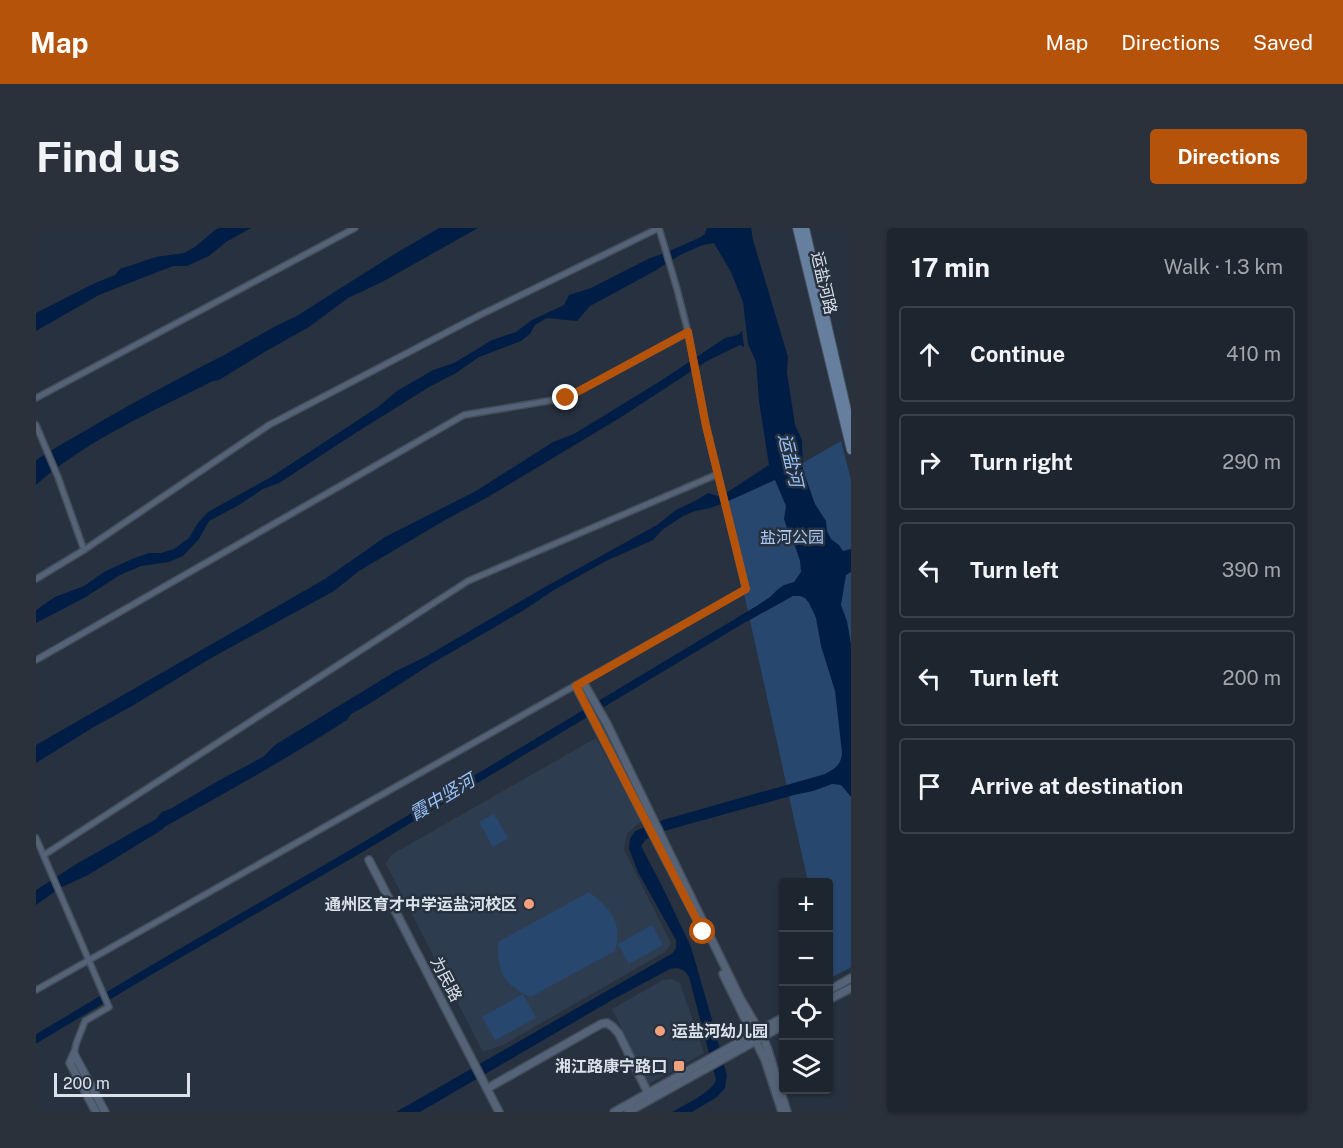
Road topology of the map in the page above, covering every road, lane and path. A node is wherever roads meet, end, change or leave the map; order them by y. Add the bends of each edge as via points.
1 (355, 228) edge
2 (659, 228) edge
3 (797, 228) edge
4 (805, 228) edge
5 (688, 332) junction
6 (36, 398) edge
7 (36, 425) edge
8 (851, 428) edge
9 (850, 440) edge
10 (851, 450) edge
11 (718, 474) junction
12 (84, 550) junction
13 (36, 579) edge
14 (36, 660) edge
15 (583, 682) junction
16 (576, 686) junction
17 (36, 838) edge
18 (38, 845) edge
19 (44, 855) junction
20 (369, 860) dead end
21 (88, 961) junction
22 (851, 978) edge
23 (851, 988) edge
24 (833, 989) edge
25 (36, 990) edge
26 (833, 997) edge
27 (779, 1020) edge
28 (779, 1028) edge
29 (757, 1036) junction
30 (74, 1054) junction
31 (488, 1088) junction
32 (650, 1096) junction
33 (96, 1112) edge
34 (105, 1112) edge
35 (499, 1112) edge
36 (614, 1112) edge
37 (628, 1112) edge
38 (782, 1112) edge
39 (787, 1112) edge

1 - 6 street
2 - 5 street
2 - 12 street via 480,315 269,425
3 - 9 main road, 运盐河路
4 - 8 main road, 运盐河路
5 - 11 street
5 - 14 street via 566,398 464,415
7 - 12 street
9 - 10 main road, 运盐河路
11 - 15 street via 746,589
11 - 19 street via 468,581
12 - 13 street
15 - 16 street
15 - 29 street via 607,724
16 - 21 street
16 - 29 street
17 - 18 street
18 - 19 street
19 - 21 street
20 - 31 street, 为民路
21 - 25 street
21 - 30 street via 109,1007 85,1022
22 - 24 street
23 - 26 street
27 - 29 street
28 - 29 street
29 - 32 street
29 - 38 street
29 - 39 street via 768,1050
30 - 33 street via 70,1063
30 - 34 street
31 - 32 street via 608,1023 619,1034
31 - 35 street, 为民路
32 - 36 street
32 - 37 street

